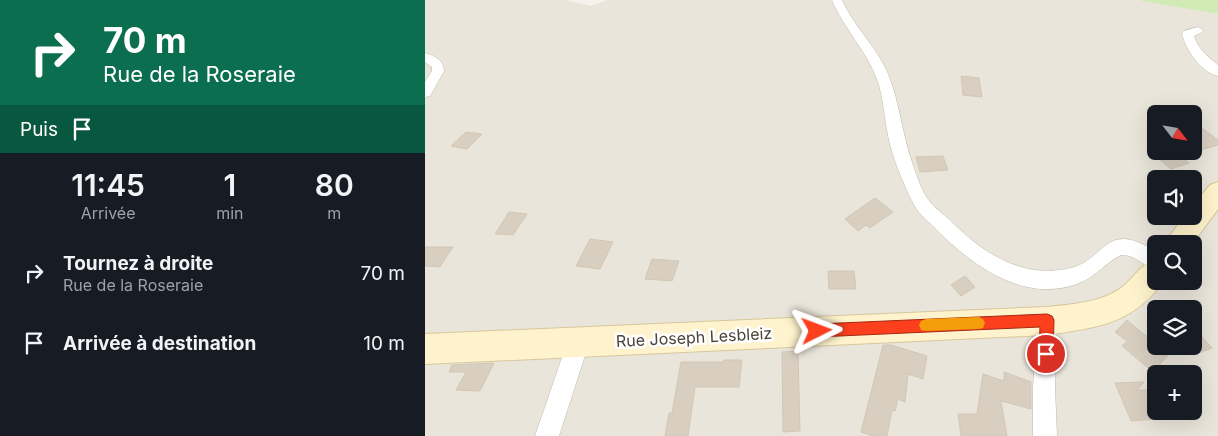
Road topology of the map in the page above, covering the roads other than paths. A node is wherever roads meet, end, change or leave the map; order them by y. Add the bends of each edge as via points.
1 (837, 0) edge
2 (1198, 31) dead end
3 (425, 57) edge
4 (1218, 72) edge
5 (425, 93) edge
6 (1218, 191) edge
7 (1184, 235) edge
8 (1147, 255) edge
9 (1147, 283) edge
10 (1047, 320) junction
11 (578, 343) junction
12 (425, 349) edge
13 (547, 436) edge
14 (1045, 436) edge

1 - 8 street via 843,15 882,74 897,142 923,205 949,233 1004,271 1041,280 1073,277 1095,265 1112,249 1127,246
2 - 4 street via 1188,34 1190,44
3 - 5 street via 435,62 438,71
6 - 7 main road
9 - 10 main road, Rue Joseph Lesbleiz via 1129,301 1107,312
10 - 11 main road, Rue Joseph Lesbleiz
10 - 14 street
11 - 12 main road, Rue Joseph Lesbleiz
11 - 13 street

